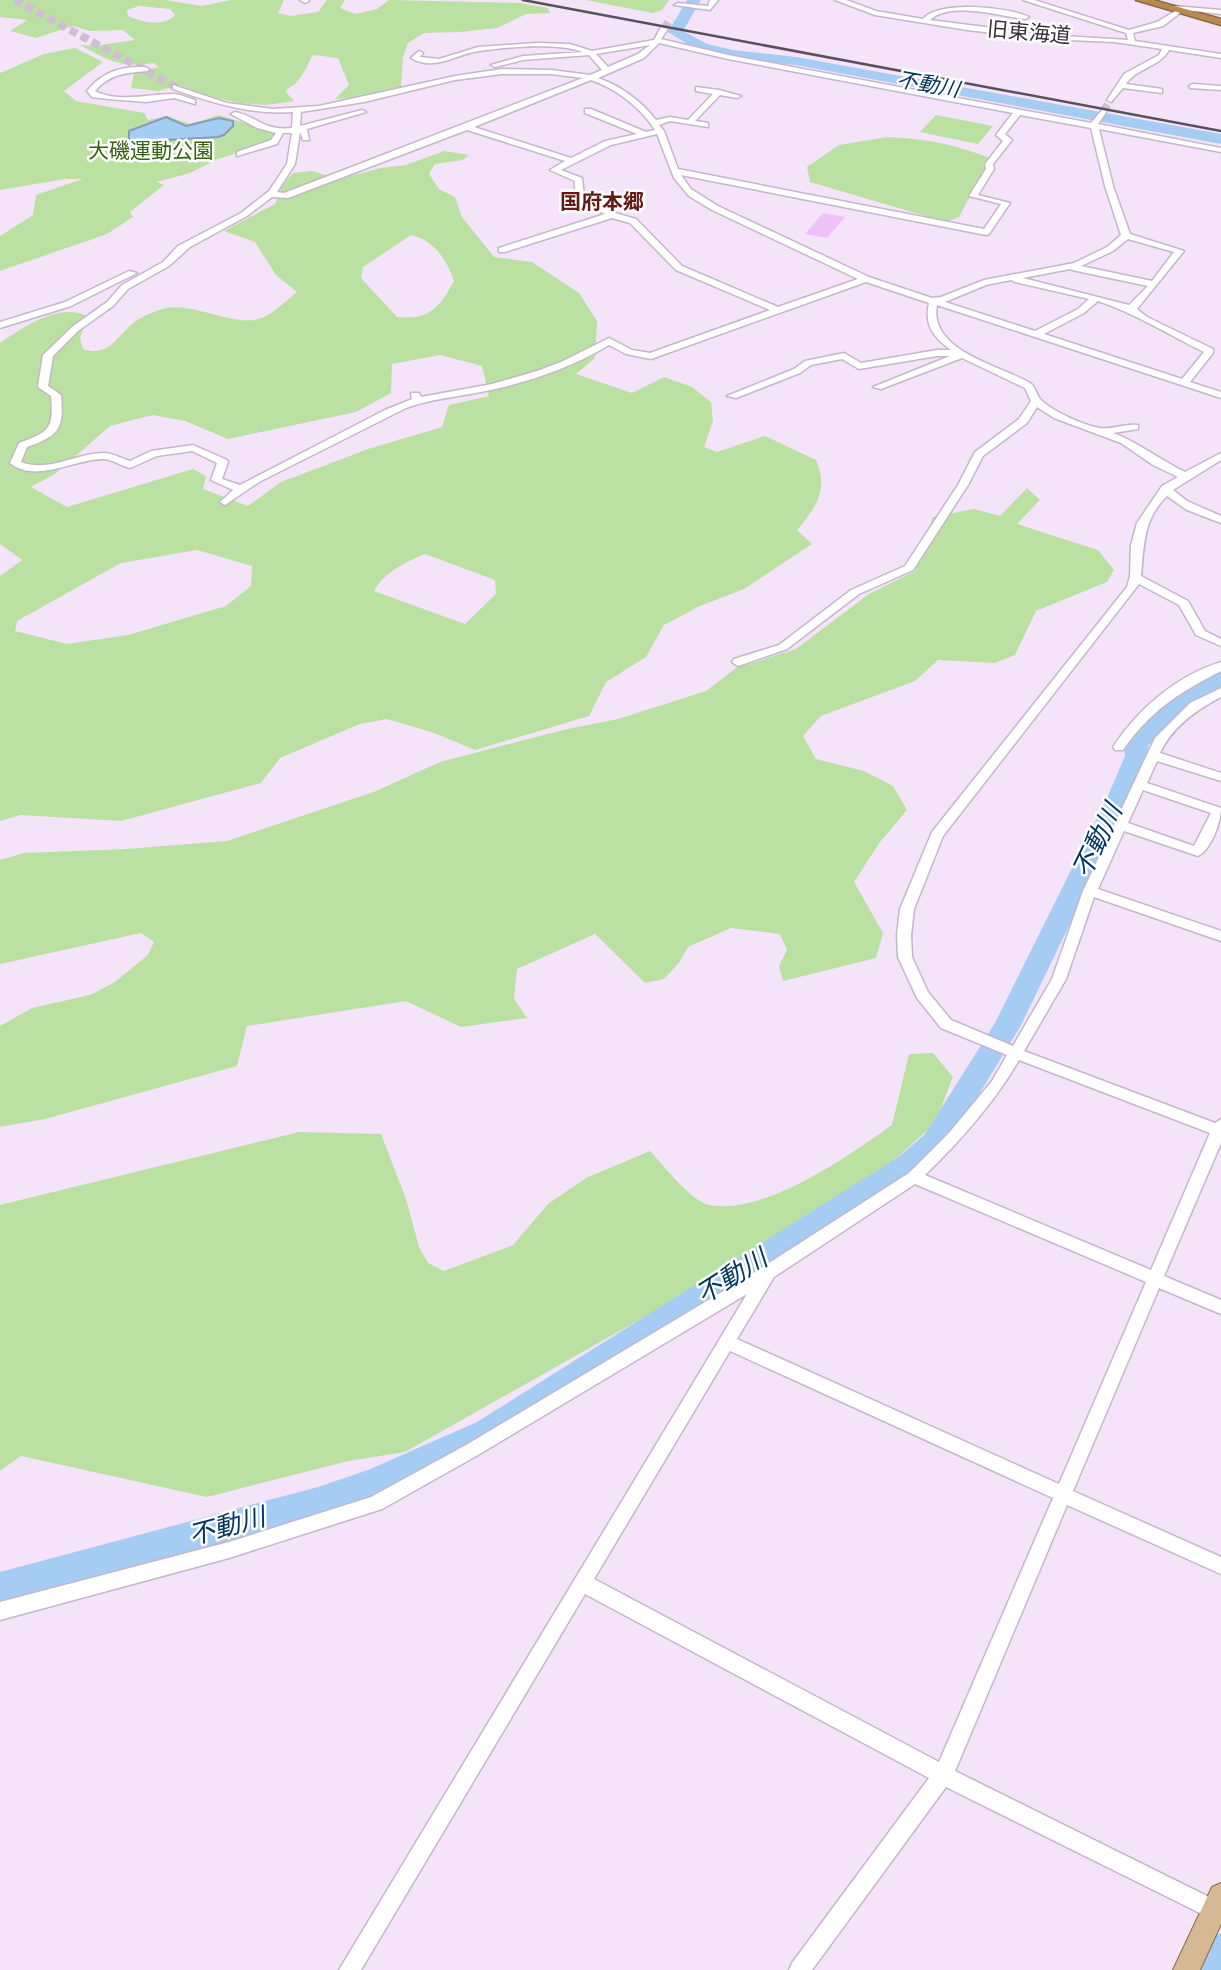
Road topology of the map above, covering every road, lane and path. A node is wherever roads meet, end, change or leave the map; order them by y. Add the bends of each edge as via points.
1 (714, 0) edge
2 (839, 0) edge
3 (985, 0) edge
4 (1027, 0) edge
5 (1141, 0) edge
6 (1204, 0) edge
7 (679, 6) edge
8 (1181, 9) junction
9 (984, 11) junction
10 (1221, 12) edge
11 (1025, 17) dead end
12 (925, 21) junction
13 (1221, 22) edge
14 (967, 28) junction
15 (664, 29) tunnel mouth
16 (1129, 32) junction
17 (658, 41) junction
18 (1132, 42) junction
19 (1167, 47) junction
20 (490, 49) junction
21 (419, 53) dead end
22 (591, 53) junction
23 (1221, 56) edge
24 (145, 69) dead end
25 (607, 71) junction
26 (478, 72) junction
27 (591, 78) junction
28 (1120, 85) junction
29 (1193, 86) dead end
30 (176, 87) tunnel mouth
31 (1221, 88) edge
32 (699, 89) dead end
33 (407, 90) junction
34 (1159, 91) dead end
35 (719, 92) junction
36 (390, 94) junction
37 (737, 96) dead end
38 (1111, 100) tunnel mouth
39 (297, 111) junction
40 (331, 111) dead end
41 (588, 111) dead end
42 (1103, 111) tunnel mouth
43 (1018, 112) junction
44 (690, 122) junction
45 (705, 125) dead end
46 (1094, 125) junction
47 (464, 126) junction
48 (296, 127) junction
49 (658, 127) junction
50 (271, 129) junction
51 (281, 131) junction
52 (646, 135) junction
53 (260, 136) dead end
54 (306, 138) dead end
55 (1221, 150) edge
56 (240, 154) dead end
57 (572, 161) junction
58 (675, 171) junction
59 (269, 194) junction
60 (285, 196) junction
61 (612, 215) junction
62 (233, 221) junction
63 (1126, 236) junction
64 (188, 244) junction
65 (502, 250) dead end
66 (1072, 267) junction
67 (1014, 278) junction
68 (866, 279) junction
69 (1154, 284) junction
70 (1096, 298) junction
71 (935, 300) junction
72 (1131, 309) junction
73 (779, 311) junction
74 (0, 325) edge
75 (1037, 334) junction
76 (959, 354) junction
77 (1184, 383) junction
78 (878, 387) dead end
79 (1221, 395) edge
80 (732, 396) dead end
81 (1036, 401) junction
82 (1100, 432) junction
83 (1125, 441) junction
84 (1221, 456) edge
85 (1184, 477) junction
86 (1166, 488) junction
87 (240, 489) junction
88 (225, 502) dead end
89 (1221, 520) edge
90 (1137, 578) junction
91 (1221, 643) edge
92 (738, 662) dead end
93 (1221, 666) edge
94 (1221, 692) edge
95 (1119, 747) dead end
96 (1152, 755) junction
97 (1221, 777) edge
98 (1138, 784) junction
99 (1120, 825) junction
100 (1090, 891) junction
101 (1221, 936) edge
102 (1016, 1053) junction
103 (1220, 1129) edge
104 (914, 1177) junction
105 (770, 1270) junction
106 (1154, 1280) junction
107 (1221, 1307) edge
108 (726, 1342) junction
109 (1063, 1493) junction
110 (1221, 1566) edge
111 (583, 1583) junction
112 (0, 1611) edge
113 (943, 1775) junction
114 (1217, 1903) edge
115 (349, 1970) edge
116 (799, 1970) edge
117 (1186, 1970) edge

1 - 7 street via 710,8
2 - 12 street, 旧東海道 via 861,10
3 - 9 street
4 - 16 street
5 - 8 highway
6 - 8 street
8 - 10 street
8 - 13 highway
8 - 16 street via 1160,24
9 - 11 street
9 - 12 street via 939,9
9 - 14 street
12 - 14 street, 旧東海道
14 - 18 street, 旧東海道
15 - 17 street
16 - 18 street
17 - 22 street
17 - 25 street via 648,52
17 - 43 street
18 - 19 street, 旧東海道
19 - 23 street, 旧東海道
19 - 28 street
20 - 21 street via 428,62 415,58
20 - 22 street via 568,46
20 - 33 street via 402,84
22 - 25 street
22 - 26 street via 523,58
24 - 50 street via 105,76 91,91 140,100 175,96 248,117
25 - 27 street
26 - 27 street via 534,70
26 - 33 street
27 - 47 street
27 - 49 street via 620,91
28 - 34 street
28 - 38 street
29 - 31 street
30 - 39 street via 235,107
32 - 35 street
33 - 36 street
35 - 37 street
35 - 44 street
36 - 39 street
36 - 54 street via 370,110 303,128
39 - 48 street
40 - 48 street
41 - 52 street
42 - 46 street
43 - 46 street
43 - 58 street via 1000,135 1008,140 973,196 1006,202 986,232
44 - 45 street
44 - 49 street via 670,118
46 - 55 street
46 - 63 street
47 - 57 street
47 - 60 street
48 - 50 street
48 - 51 street
48 - 59 street via 291,163
49 - 52 street
49 - 58 street
50 - 51 street
50 - 53 street
51 - 56 street via 278,140
52 - 57 street via 608,144
57 - 61 street via 554,170 579,180 580,197
58 - 68 street via 687,190 715,208
59 - 60 street
59 - 62 street
60 - 62 street
61 - 65 street
61 - 73 street via 633,221 679,268
62 - 64 street
63 - 66 street via 1108,253
63 - 69 street via 1180,251
64 - 74 street via 68,304
64 - 87 street via 166,264 125,287 48,355 43,387 56,395 59,422 40,439 23,445 15,463 48,467 106,456 130,465 155,453 192,448 223,462 216,480
66 - 67 street
66 - 69 street
67 - 70 street
67 - 71 street
68 - 71 street
68 - 73 street
69 - 72 street
70 - 72 street
70 - 75 street
71 - 75 street
71 - 76 street via 928,311 930,321
72 - 77 street via 1210,351
73 - 87 street via 651,356 629,352 609,341 578,358 505,384 416,398
75 - 77 street
76 - 78 street
76 - 80 street via 937,353 859,366 844,356 808,363 797,372
76 - 81 street via 1029,386
77 - 79 street
81 - 82 street via 1058,416
81 - 92 street via 1023,421 979,454 909,568 855,592 783,647
82 - 83 street
82 - 83 street via 1134,427
83 - 85 street
84 - 85 street
85 - 86 street
86 - 89 street via 1187,505
86 - 90 street via 1141,527
87 - 88 street
90 - 91 street via 1184,603 1200,633
90 - 102 street via 937,835 907,909 905,957 922,994 946,1024
93 - 95 street via 1164,696
94 - 96 street via 1178,720
96 - 97 street
96 - 98 street
98 - 99 street
98 - 99 street via 1218,811 1198,852
99 - 100 street
100 - 101 street
100 - 102 street via 1059,978
102 - 103 street
102 - 104 street via 974,1115
103 - 106 street
104 - 105 street
104 - 106 street
105 - 108 street
105 - 112 street via 376,1503 229,1550
106 - 107 street
106 - 109 street
108 - 109 street
108 - 111 street
109 - 110 street
109 - 113 street
111 - 113 street
111 - 115 street
113 - 114 street
113 - 116 street
114 - 117 main road

